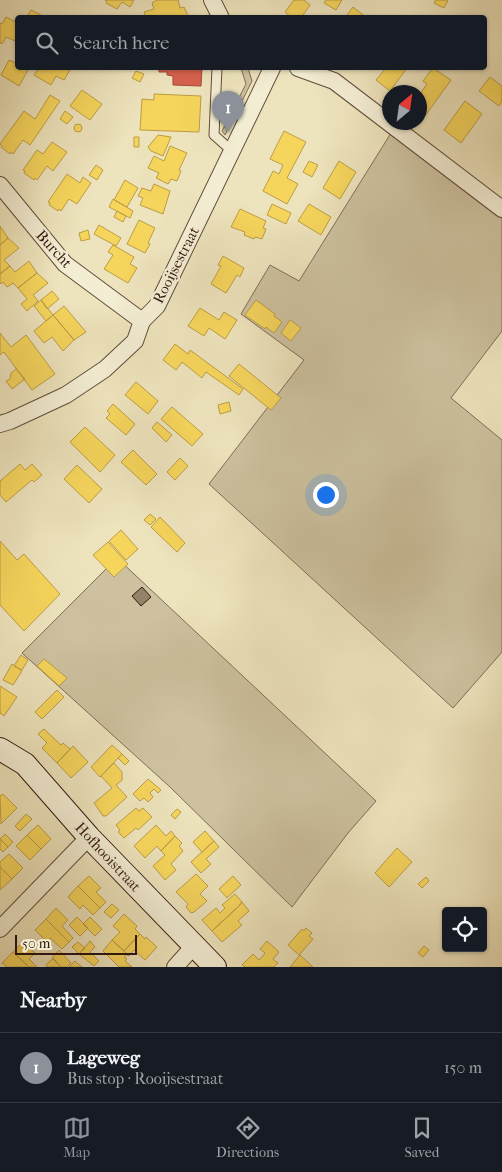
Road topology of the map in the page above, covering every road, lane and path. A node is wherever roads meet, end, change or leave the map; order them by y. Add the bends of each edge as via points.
1 (212, 0) edge
2 (219, 15) edge
3 (217, 70) edge
4 (271, 70) edge
5 (304, 70) edge
6 (232, 151) junction
7 (0, 185) edge
8 (502, 209) edge
9 (142, 320) junction
10 (0, 424) edge
11 (0, 749) edge
12 (89, 837) junction
13 (0, 929) edge
14 (193, 946) junction
15 (175, 967) edge
16 (214, 967) edge

1 - 2 street
3 - 6 lane via 214,135
4 - 6 street, Rooijsestraat
5 - 8 street via 334,81
6 - 9 street, Rooijsestraat via 157,306
7 - 9 street, Burcht via 65,264
9 - 10 street, Rooijsestraat via 135,341 106,369 66,395
11 - 12 street, Hofhooistraat via 24,764
12 - 13 street
12 - 14 street, Hofhooistraat
14 - 15 street
14 - 16 street, Hofhooistraat

